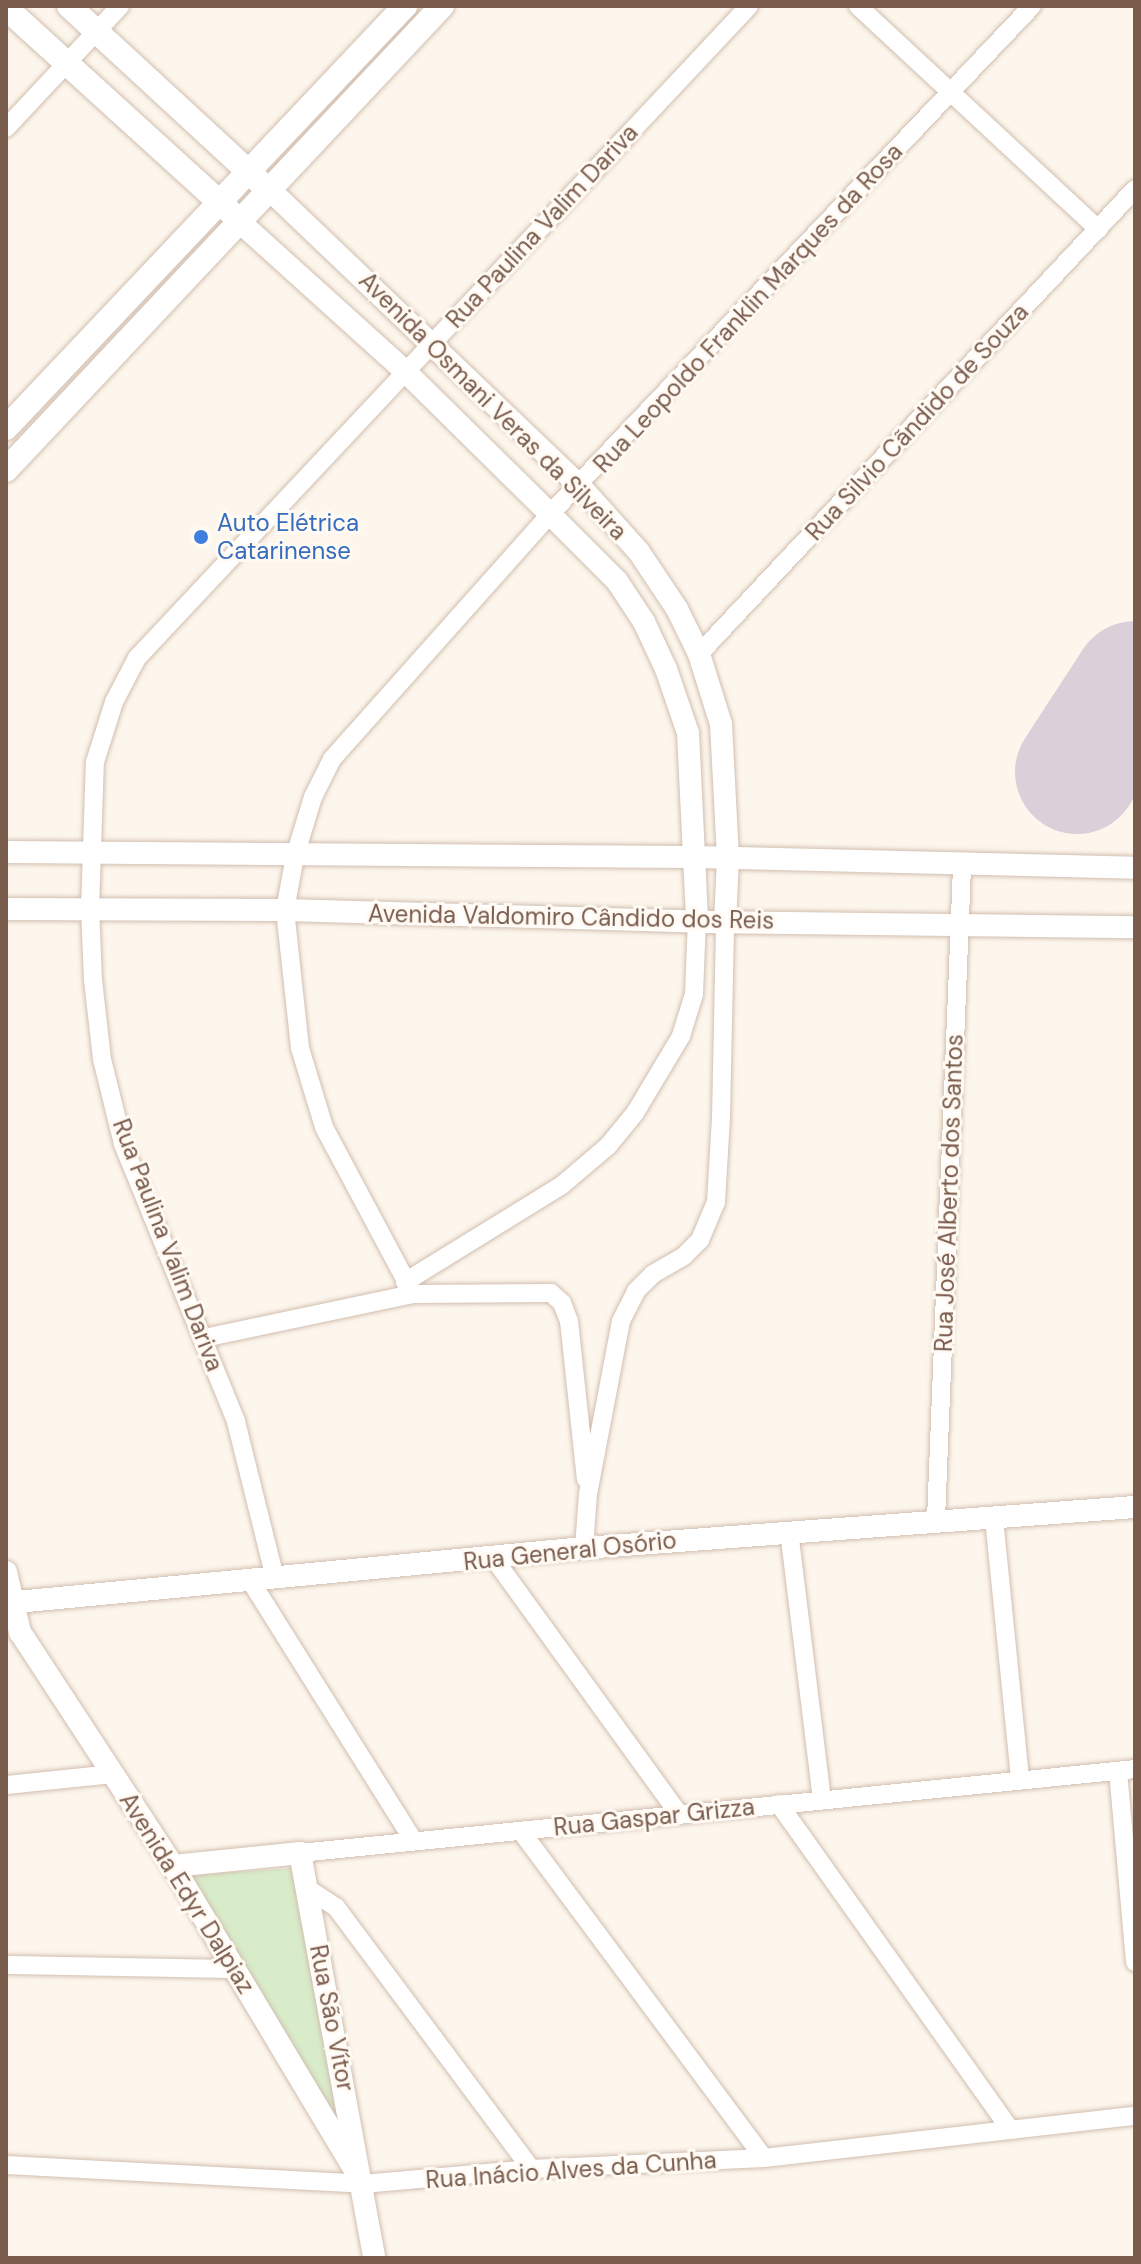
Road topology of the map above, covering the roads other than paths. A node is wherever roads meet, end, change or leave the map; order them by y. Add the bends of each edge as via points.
1 (69, 6) edge
2 (120, 6) edge
3 (405, 6) edge
4 (442, 6) edge
5 (749, 6) edge
6 (858, 6) edge
7 (1032, 6) edge
8 (6, 8) edge
9 (96, 32) junction
10 (68, 61) junction
11 (952, 92) junction
12 (6, 128) edge
13 (248, 173) junction
14 (1135, 189) edge
15 (271, 191) junction
16 (222, 203) junction
17 (241, 223) junction
18 (1098, 229) junction
19 (432, 342) junction
20 (405, 371) junction
21 (6, 428) edge
22 (6, 470) edge
23 (580, 486) junction
24 (550, 514) junction
25 (699, 654) junction
26 (666, 669) junction
27 (721, 724) junction
28 (688, 733) junction
29 (6, 852) edge
30 (89, 853) junction
31 (295, 856) junction
32 (695, 857) junction
33 (728, 859) junction
34 (962, 866) junction
35 (1135, 868) edge
36 (6, 909) edge
37 (90, 909) junction
38 (285, 910) junction
39 (697, 920) junction
40 (725, 922) junction
41 (960, 925) junction
42 (1135, 927) edge
43 (409, 1288) junction
44 (204, 1338) junction
45 (588, 1494) junction
46 (1135, 1507) edge
47 (994, 1518) junction
48 (936, 1520) junction
49 (789, 1531) junction
50 (584, 1548) junction
51 (495, 1560) junction
52 (6, 1572) edge
53 (275, 1578) junction
54 (250, 1580) junction
55 (9, 1603) edge
56 (1127, 1770) edge
57 (113, 1774) junction
58 (1020, 1780) junction
59 (6, 1785) edge
60 (822, 1800) junction
61 (779, 1804) junction
62 (679, 1814) junction
63 (521, 1831) junction
64 (414, 1841) junction
65 (300, 1853) junction
66 (173, 1866) junction
67 (308, 1889) junction
68 (1135, 1962) edge
69 (6, 1965) edge
70 (235, 1969) junction
71 (1135, 2116) edge
72 (1011, 2130) junction
73 (764, 2158) junction
74 (6, 2165) edge
75 (531, 2169) junction
76 (363, 2184) junction
77 (374, 2258) edge

1 - 9 main road
2 - 9 street
3 - 13 main road
4 - 15 main road
5 - 19 street, Rua Paulina Valim Dariva
6 - 11 street
7 - 11 street, Rua Leopoldo Franklin Marques da Rosa
8 - 10 main road
9 - 10 street
9 - 13 main road
10 - 12 street
10 - 16 main road
11 - 18 street
11 - 23 street, Rua Leopoldo Franklin Marques da Rosa
13 - 15 main road
13 - 16 main road
14 - 18 street, Rua Silvio Cãndido de Souza
15 - 17 main road
15 - 19 street, Avenida Osmani Veras da Silveira
16 - 17 main road
16 - 21 main road
17 - 20 street, Avenida Osmani Veras da Silveira
17 - 22 main road
18 - 25 street, Rua Silvio Cãndido de Souza
19 - 20 street, Rua Paulina Valim Dariva
19 - 23 street, Avenida Osmani Veras da Silveira
20 - 24 street, Avenida Osmani Veras da Silveira
20 - 30 street, Rua Paulina Valim Dariva via 137,658 114,702 95,762
23 - 24 street, Rua Leopoldo Franklin Marques da Rosa
23 - 25 street, Avenida Osmani Veras da Silveira via 639,552
24 - 26 street, Avenida Osmani Veras da Silveira via 617,581
24 - 31 street, Rua Leopoldo Franklin Marques da Rosa via 332,759 313,797
25 - 26 street
25 - 27 street, Avenida Osmani Veras da Silveira
26 - 28 street, Avenida Osmani Veras da Silveira
27 - 28 street
27 - 33 street, Avenida Osmani Veras da Silveira
28 - 32 street, Avenida Osmani Veras da Silveira
29 - 30 street
30 - 31 street
30 - 37 street, Rua Paulina Valim Dariva
31 - 32 street
31 - 38 street, Rua Leopoldo Franklin Marques da Rosa
32 - 33 street
32 - 39 street, Avenida Osmani Veras da Silveira
33 - 34 street
33 - 40 street, Avenida Osmani Veras da Silveira
34 - 35 street
34 - 41 street, Rua José Alberto dos Santos
36 - 37 street, Avenida Valdomiro Cândido dos Reis
37 - 38 street, Avenida Valdomiro Cândido dos Reis
37 - 44 street, Rua Paulina Valim Dariva via 102,1059 123,1144
38 - 39 street, Avenida Valdomiro Cândido dos Reis
38 - 43 street, Rua Leopoldo Franklin Marques da Rosa via 300,1048 310,1088 324,1127
39 - 40 street, Avenida Valdomiro Cândido dos Reis
39 - 43 street via 694,994 681,1036 635,1113 608,1146 562,1185
40 - 41 street, Avenida Valdomiro Cândido dos Reis
40 - 45 street via 716,1202 700,1240 636,1291 621,1321
41 - 42 street, Avenida Valdomiro Cândido dos Reis
41 - 48 street, Rua José Alberto dos Santos
43 - 44 street
43 - 45 street via 538,1291 551,1293 562,1303 569,1321
44 - 53 street, Rua Paulina Valim Dariva via 236,1421
45 - 50 street
46 - 47 street, Rua General Osório
47 - 48 street, Rua General Osório
47 - 58 street
48 - 49 street, Rua General Osório
49 - 50 street, Rua General Osório
49 - 60 street
50 - 51 street, Rua General Osório
51 - 53 street, Rua General Osório
51 - 62 street
52 - 55 street, Avenida Edyr Dalpiaz
53 - 54 street, Rua General Osório
54 - 55 street, Rua General Osório
54 - 64 street
55 - 57 street, Avenida Edyr Dalpiaz via 20,1632
56 - 58 street, Rua Gaspar Grizza
56 - 68 street
57 - 59 street
57 - 66 street, Avenida Edyr Dalpiaz
58 - 60 street, Rua Gaspar Grizza
60 - 61 street, Rua Gaspar Grizza
61 - 62 street, Rua Gaspar Grizza
61 - 72 street
62 - 63 street, Rua Gaspar Grizza
63 - 64 street, Rua Gaspar Grizza
63 - 73 street
64 - 65 street, Rua Gaspar Grizza
65 - 66 street, Rua Gaspar Grizza
65 - 67 street, Rua São Vítor
66 - 70 street, Avenida Edyr Dalpiaz
67 - 75 street via 336,1907
67 - 76 street, Rua São Vítor
69 - 70 street
70 - 76 street, Avenida Edyr Dalpiaz
71 - 72 street, Rua Inácio Alves da Cunha
72 - 73 street, Rua Inácio Alves da Cunha
73 - 75 street, Rua Inácio Alves da Cunha
74 - 76 street, Rua Inácio Alves da Cunha
75 - 76 street, Rua Inácio Alves da Cunha
76 - 77 street, Rua São Vítor

